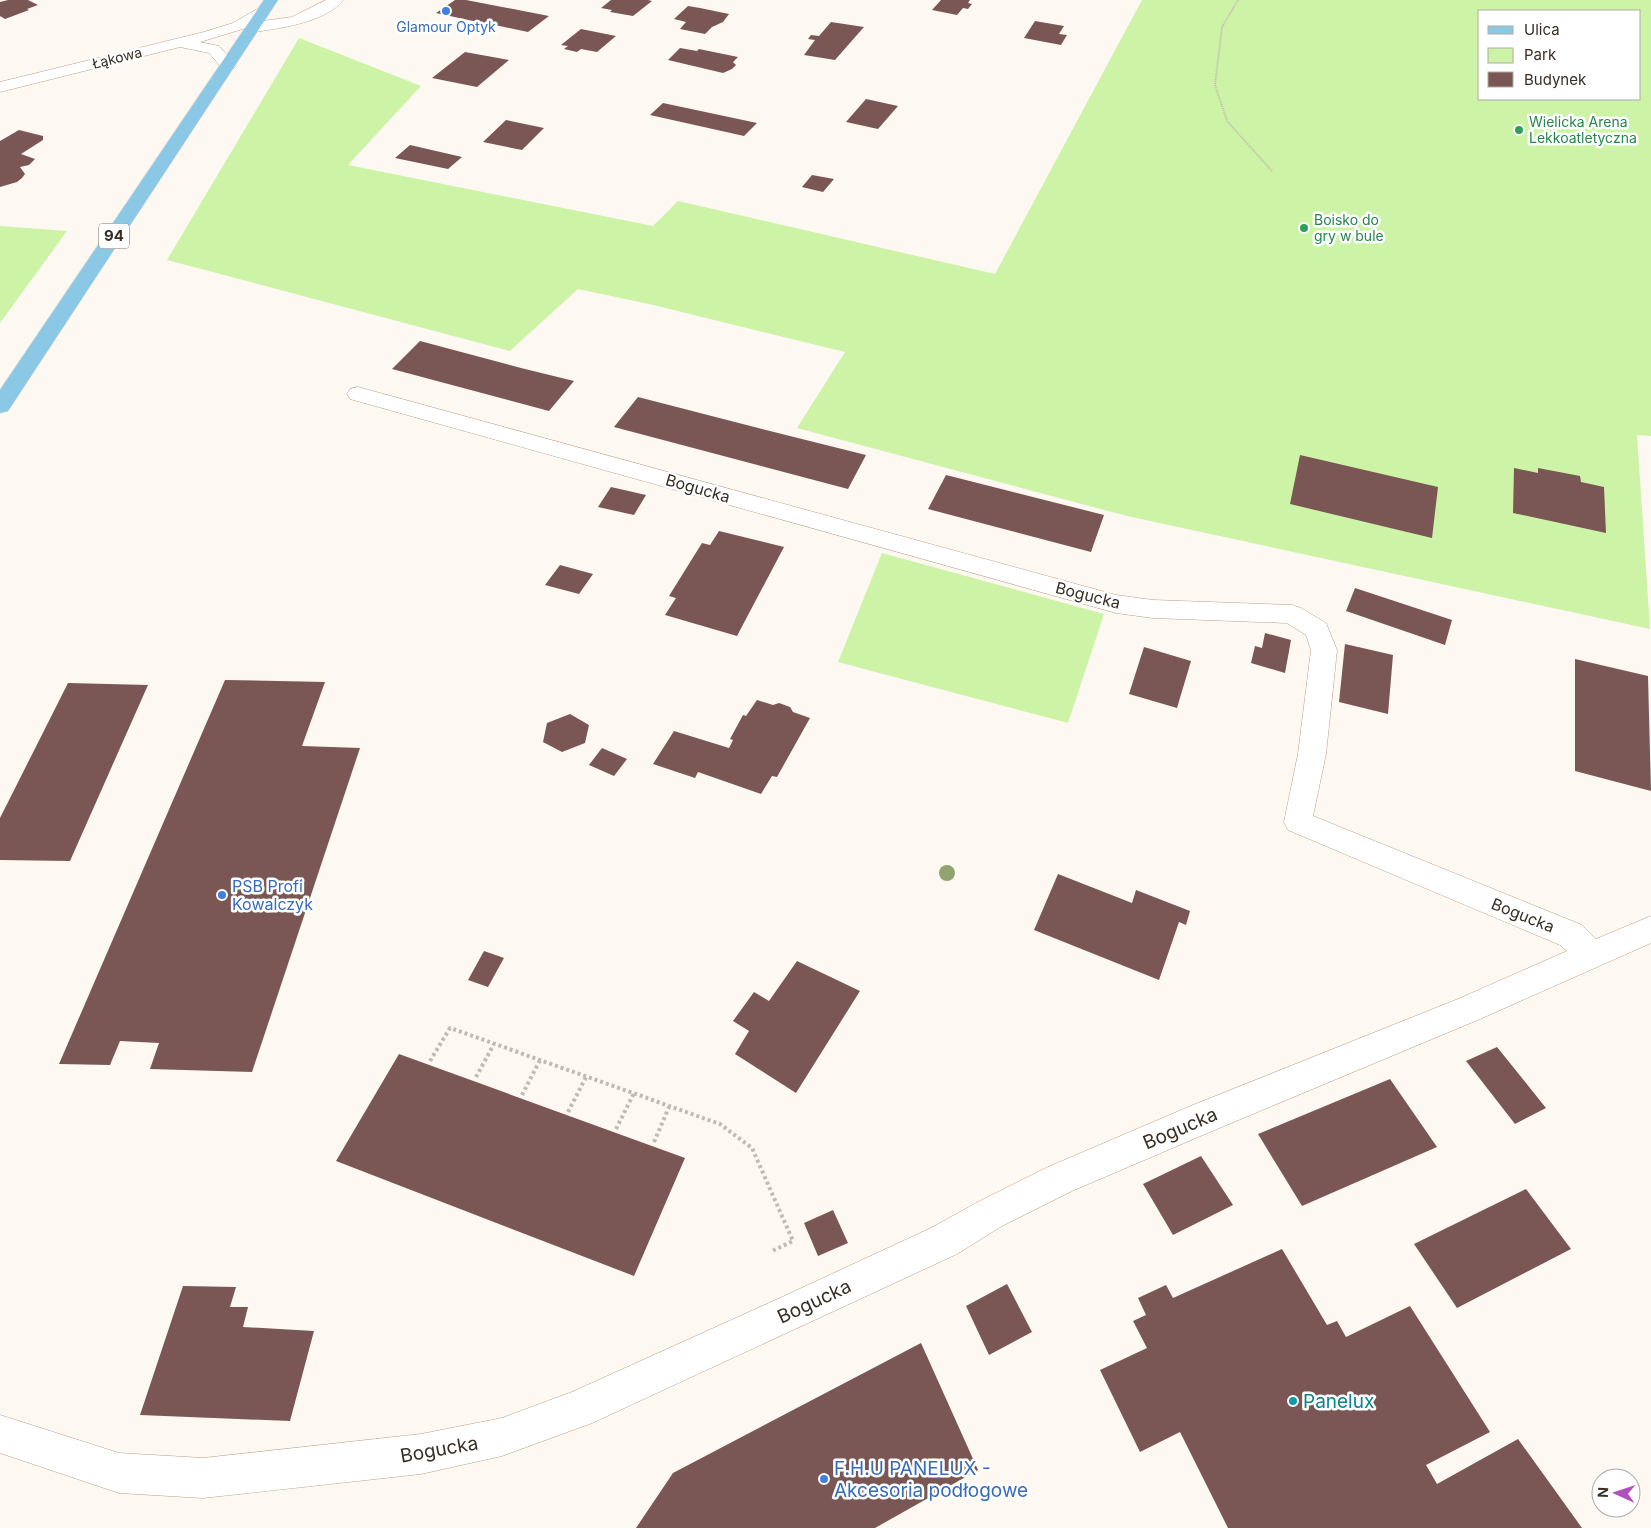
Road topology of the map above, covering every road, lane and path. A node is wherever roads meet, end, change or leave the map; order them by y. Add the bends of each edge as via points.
1 (336, 0) edge
2 (1238, 0) edge
3 (267, 6) edge
4 (253, 27) junction
5 (179, 42) junction
6 (228, 64) junction
7 (0, 87) edge
8 (1272, 171) dead end
9 (358, 394) dead end
10 (0, 406) edge
11 (1651, 929) edge
12 (1594, 956) junction
13 (494, 1044) junction
14 (540, 1060) junction
15 (430, 1061) dead end
16 (476, 1077) dead end
17 (586, 1077) junction
18 (634, 1093) junction
19 (522, 1095) dead end
20 (669, 1106) junction
21 (568, 1112) dead end
22 (616, 1129) dead end
23 (654, 1142) dead end
24 (772, 1251) dead end
25 (0, 1434) edge

1 - 4 street via 316,14 292,23
2 - 8 path via 1222,28 1215,85 1227,121
3 - 4 main road, 94
3 - 5 street via 238,26
4 - 6 main road, 94
5 - 6 street, Łąkowa via 214,49
5 - 7 street, Łąkowa
6 - 10 main road, 94
9 - 12 street, Bogucka via 1116,604 1153,609 1292,614 1317,630 1324,650 1312,754 1298,822 1571,935
11 - 12 street, Bogucka
12 - 25 street, Bogucka via 1060,1179 944,1240 793,1311 578,1410 502,1437 422,1454 203,1478 119,1473
13 - 14 path
13 - 15 path via 450,1028
13 - 16 path
14 - 17 path
14 - 19 path
17 - 18 path
17 - 21 path
18 - 20 path
18 - 22 path
20 - 23 path
20 - 24 path via 720,1124 752,1148 793,1240

